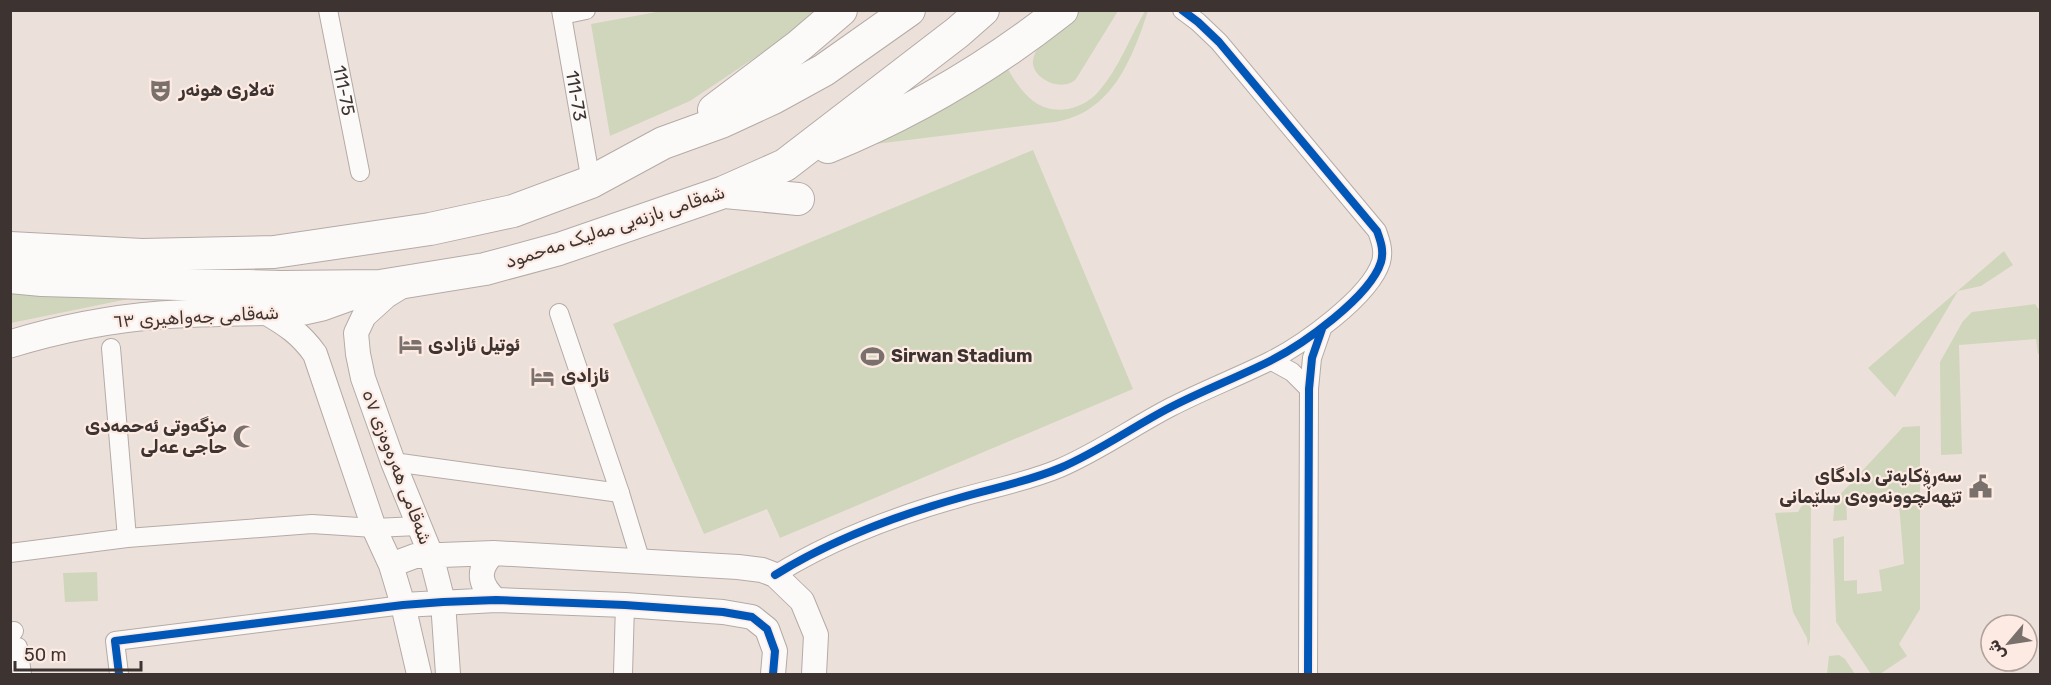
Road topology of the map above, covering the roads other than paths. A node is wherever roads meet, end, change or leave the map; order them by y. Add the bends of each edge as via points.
1 (328, 10) edge
2 (586, 10) edge
3 (841, 10) edge
4 (909, 10) edge
5 (983, 10) edge
6 (1062, 10) edge
7 (1182, 10) edge
8 (562, 13) edge
9 (663, 143) junction
10 (785, 165) junction
11 (360, 172) dead end
12 (591, 182) junction
13 (724, 192) junction
14 (798, 199) dead end
15 (10, 248) edge
16 (10, 277) edge
17 (394, 284) junction
18 (264, 312) junction
19 (559, 313) dead end
20 (1322, 329) junction
21 (10, 344) edge
22 (111, 348) dead end
23 (1272, 361) junction
24 (1309, 389) junction
25 (393, 462) junction
26 (620, 493) junction
27 (418, 526) junction
28 (374, 528) junction
29 (127, 538) junction
30 (10, 553) edge
31 (494, 553) junction
32 (431, 555) junction
33 (641, 562) junction
34 (391, 565) junction
35 (775, 575) junction
36 (496, 600) junction
37 (443, 602) junction
38 (625, 604) junction
39 (403, 605) junction
40 (12, 638) edge
41 (412, 651) junction
42 (22, 675) edge
43 (119, 675) edge
44 (401, 675) edge
45 (419, 675) edge
46 (448, 675) edge
47 (622, 675) edge
48 (773, 675) edge
49 (814, 675) edge
50 (1308, 675) edge

1 - 11 street, 111-75
2 - 8 street
3 - 9 highway via 748,85
4 - 9 highway via 824,70 773,98
5 - 10 highway, شەقامی بازنەیی مەلیک مەحمود
6 - 10 highway via 963,80 848,139
7 - 20 street via 1219,42 1377,231 1382,250 1378,270
8 - 12 street, 111-73
9 - 12 highway
10 - 13 highway, شەقامی بازنەیی مەلیک مەحمود
12 - 15 highway via 513,211 473,221 274,252 142,255
13 - 14 highway
13 - 17 highway, شەقامی بازنەیی مەلیک مەحمود via 559,249 485,269
16 - 17 highway, شەقامی بازنەیی مەلیک مەحمود via 281,287
17 - 18 main road, شەقامی جەواهیری ٦٣ via 322,308
17 - 25 street, شەقامی هەرەوەزی ٥٧ via 364,316 356,333 363,378
18 - 21 main road, شەقامی جەواهیری ٦٣ via 129,319 42,334
18 - 28 street via 296,331 315,354
19 - 26 street
20 - 23 street
20 - 24 street via 1312,358
22 - 29 street
23 - 24 street via 1292,372
23 - 35 street via 1171,407 1063,467 888,522 809,555
24 - 50 street
25 - 26 street
25 - 27 street, شەقامی هەرەوەزی ٥٧
26 - 33 street
27 - 28 street
27 - 32 street, شەقامی هەرەوەزی ٥٧
28 - 29 street via 312,524
28 - 34 street
29 - 30 street
31 - 32 street
31 - 33 street
31 - 36 street via 485,560 482,582
32 - 34 street
32 - 37 street, شەقامی هەرەوەزی ٥٧
33 - 35 street via 738,567
34 - 39 street
35 - 49 street via 801,601 816,635
36 - 37 street
36 - 38 street
37 - 39 street
37 - 46 street, شەقامی هەرەوەزی ٥٧
38 - 47 street
38 - 48 street via 752,617 767,629 775,651
39 - 41 street
39 - 43 street via 115,641
40 - 42 street via 18,647
41 - 44 street
41 - 45 street

